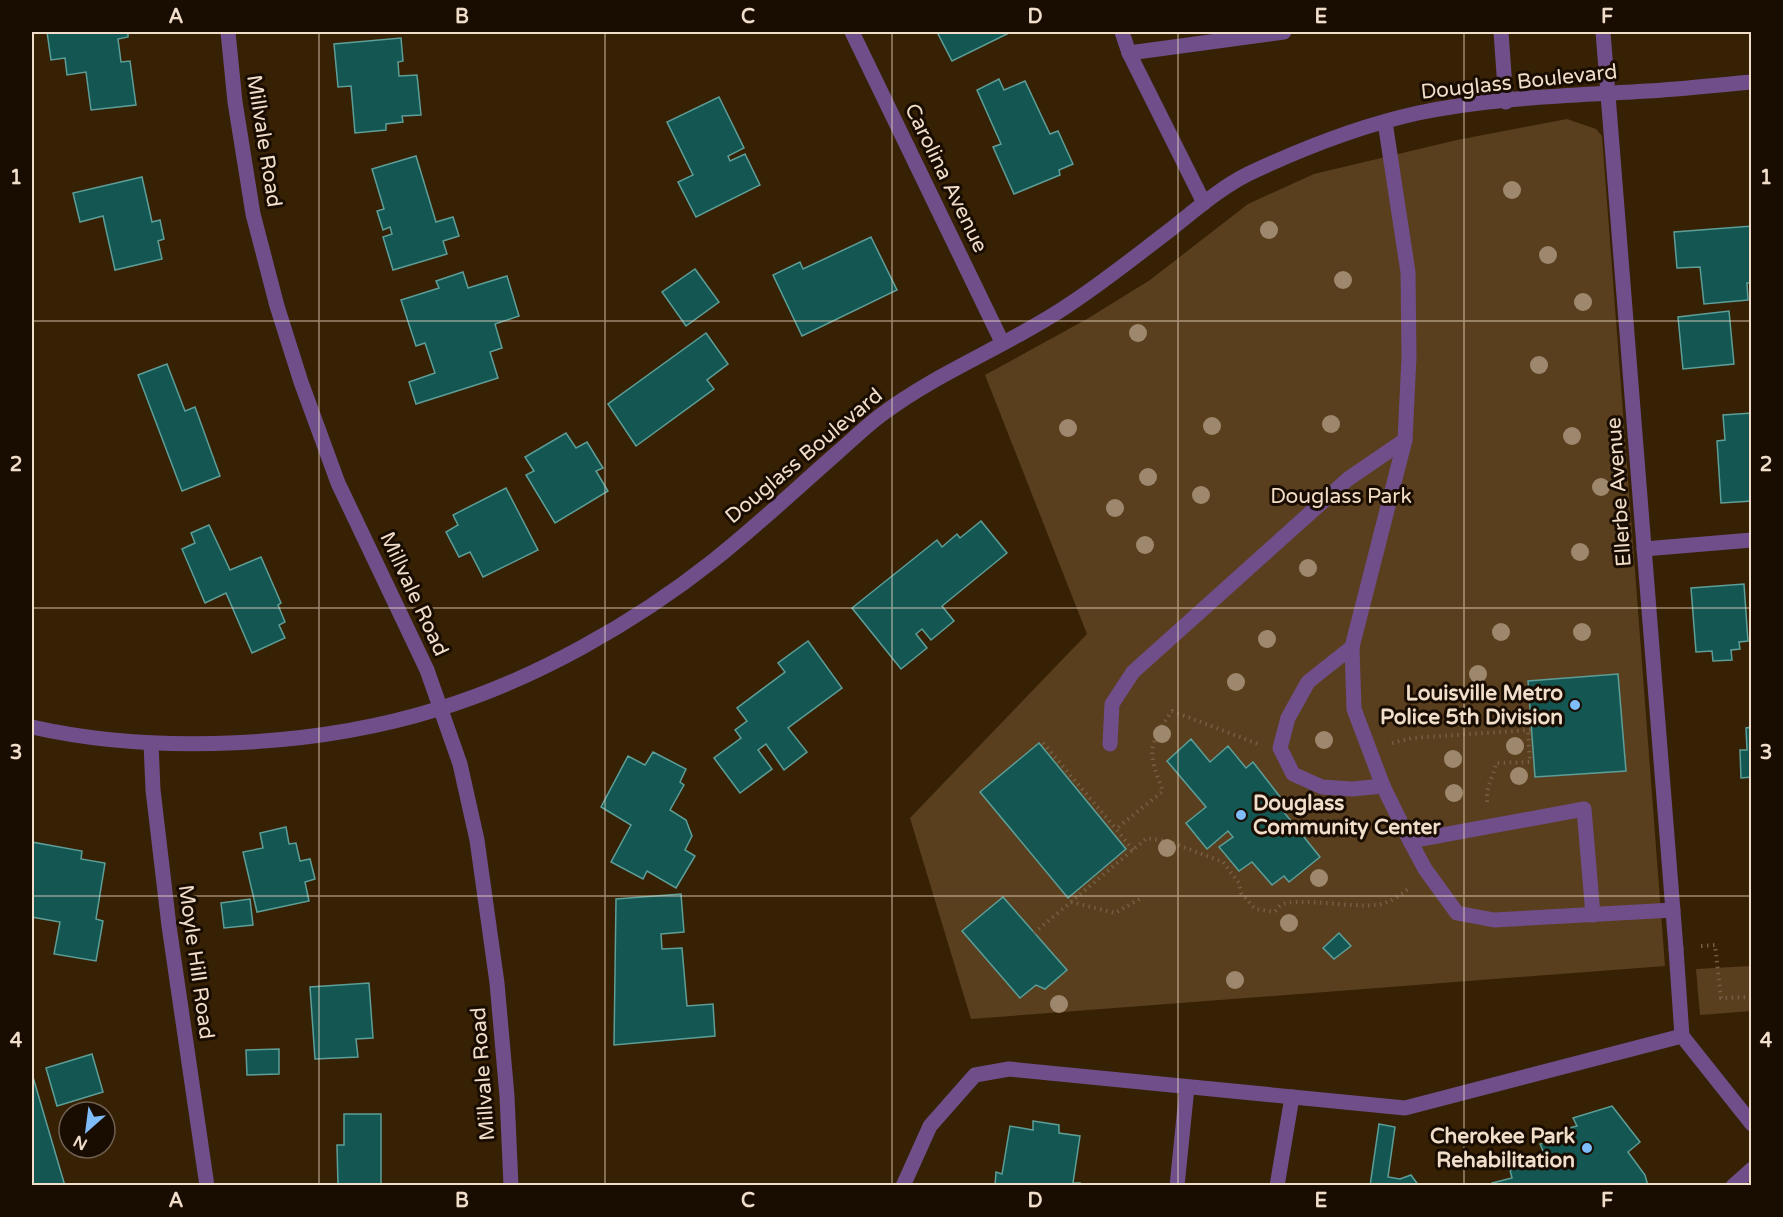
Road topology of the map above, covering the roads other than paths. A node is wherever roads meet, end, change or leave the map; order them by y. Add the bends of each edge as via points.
1 (228, 32) edge
2 (852, 32) edge
3 (1122, 32) edge
4 (1284, 32) edge
5 (1501, 32) edge
6 (1604, 32) edge
7 (1129, 53) junction
8 (1752, 82) edge
9 (1608, 93) junction
10 (1506, 102) junction
11 (1385, 122) junction
12 (1204, 203) junction
13 (1002, 342) junction
14 (1405, 440) junction
15 (1752, 540) edge
16 (1644, 549) junction
17 (1352, 647) junction
18 (441, 709) junction
19 (32, 727) edge
20 (151, 743) junction
21 (1110, 744) dead end
22 (1383, 786) junction
23 (1410, 841) junction
24 (1673, 910) junction
25 (1593, 915) junction
26 (1682, 1036) junction
27 (1187, 1087) junction
28 (1292, 1097) junction
29 (1752, 1124) edge
30 (1752, 1169) edge
31 (207, 1185) edge
32 (511, 1185) edge
33 (903, 1185) edge
34 (1177, 1185) edge
35 (1278, 1185) edge
36 (1733, 1185) edge

1 - 18 street, Millvale Road via 253,214 277,306 338,483 428,670
2 - 13 street, Carolina Avenue
3 - 7 street
4 - 7 street
5 - 10 street
6 - 9 street, Ellerbe Avenue
7 - 12 street
8 - 9 street, Douglass Boulevard
9 - 10 street, Douglass Boulevard
9 - 16 street, Ellerbe Avenue
10 - 11 street, Douglass Boulevard via 1419,113
11 - 12 street, Douglass Boulevard via 1335,136 1242,177
11 - 14 street via 1408,272
12 - 13 street, Douglass Boulevard via 1066,307
13 - 18 street, Douglass Boulevard via 880,415 713,561 622,624 543,667
14 - 17 street
14 - 21 street via 1348,479 1133,672 1112,704
15 - 16 street
16 - 24 street, Ellerbe Avenue
17 - 22 street via 1354,709
17 - 22 street via 1308,682 1288,718 1280,748 1293,774 1322,787
18 - 20 street, Douglass Boulevard via 327,734 241,743
18 - 32 street, Millvale Road via 460,764 477,840 497,983
19 - 20 street, Douglass Boulevard
20 - 31 street, Moyle Hill Road via 168,915
22 - 23 street
23 - 25 street via 1457,913 1494,921
23 - 25 street via 1584,809
24 - 25 street
24 - 26 street, Ellerbe Avenue
26 - 28 street via 1405,1108
26 - 29 street
27 - 28 street
27 - 33 street via 1008,1069 975,1075 930,1126
27 - 34 street
28 - 35 street
30 - 36 street

